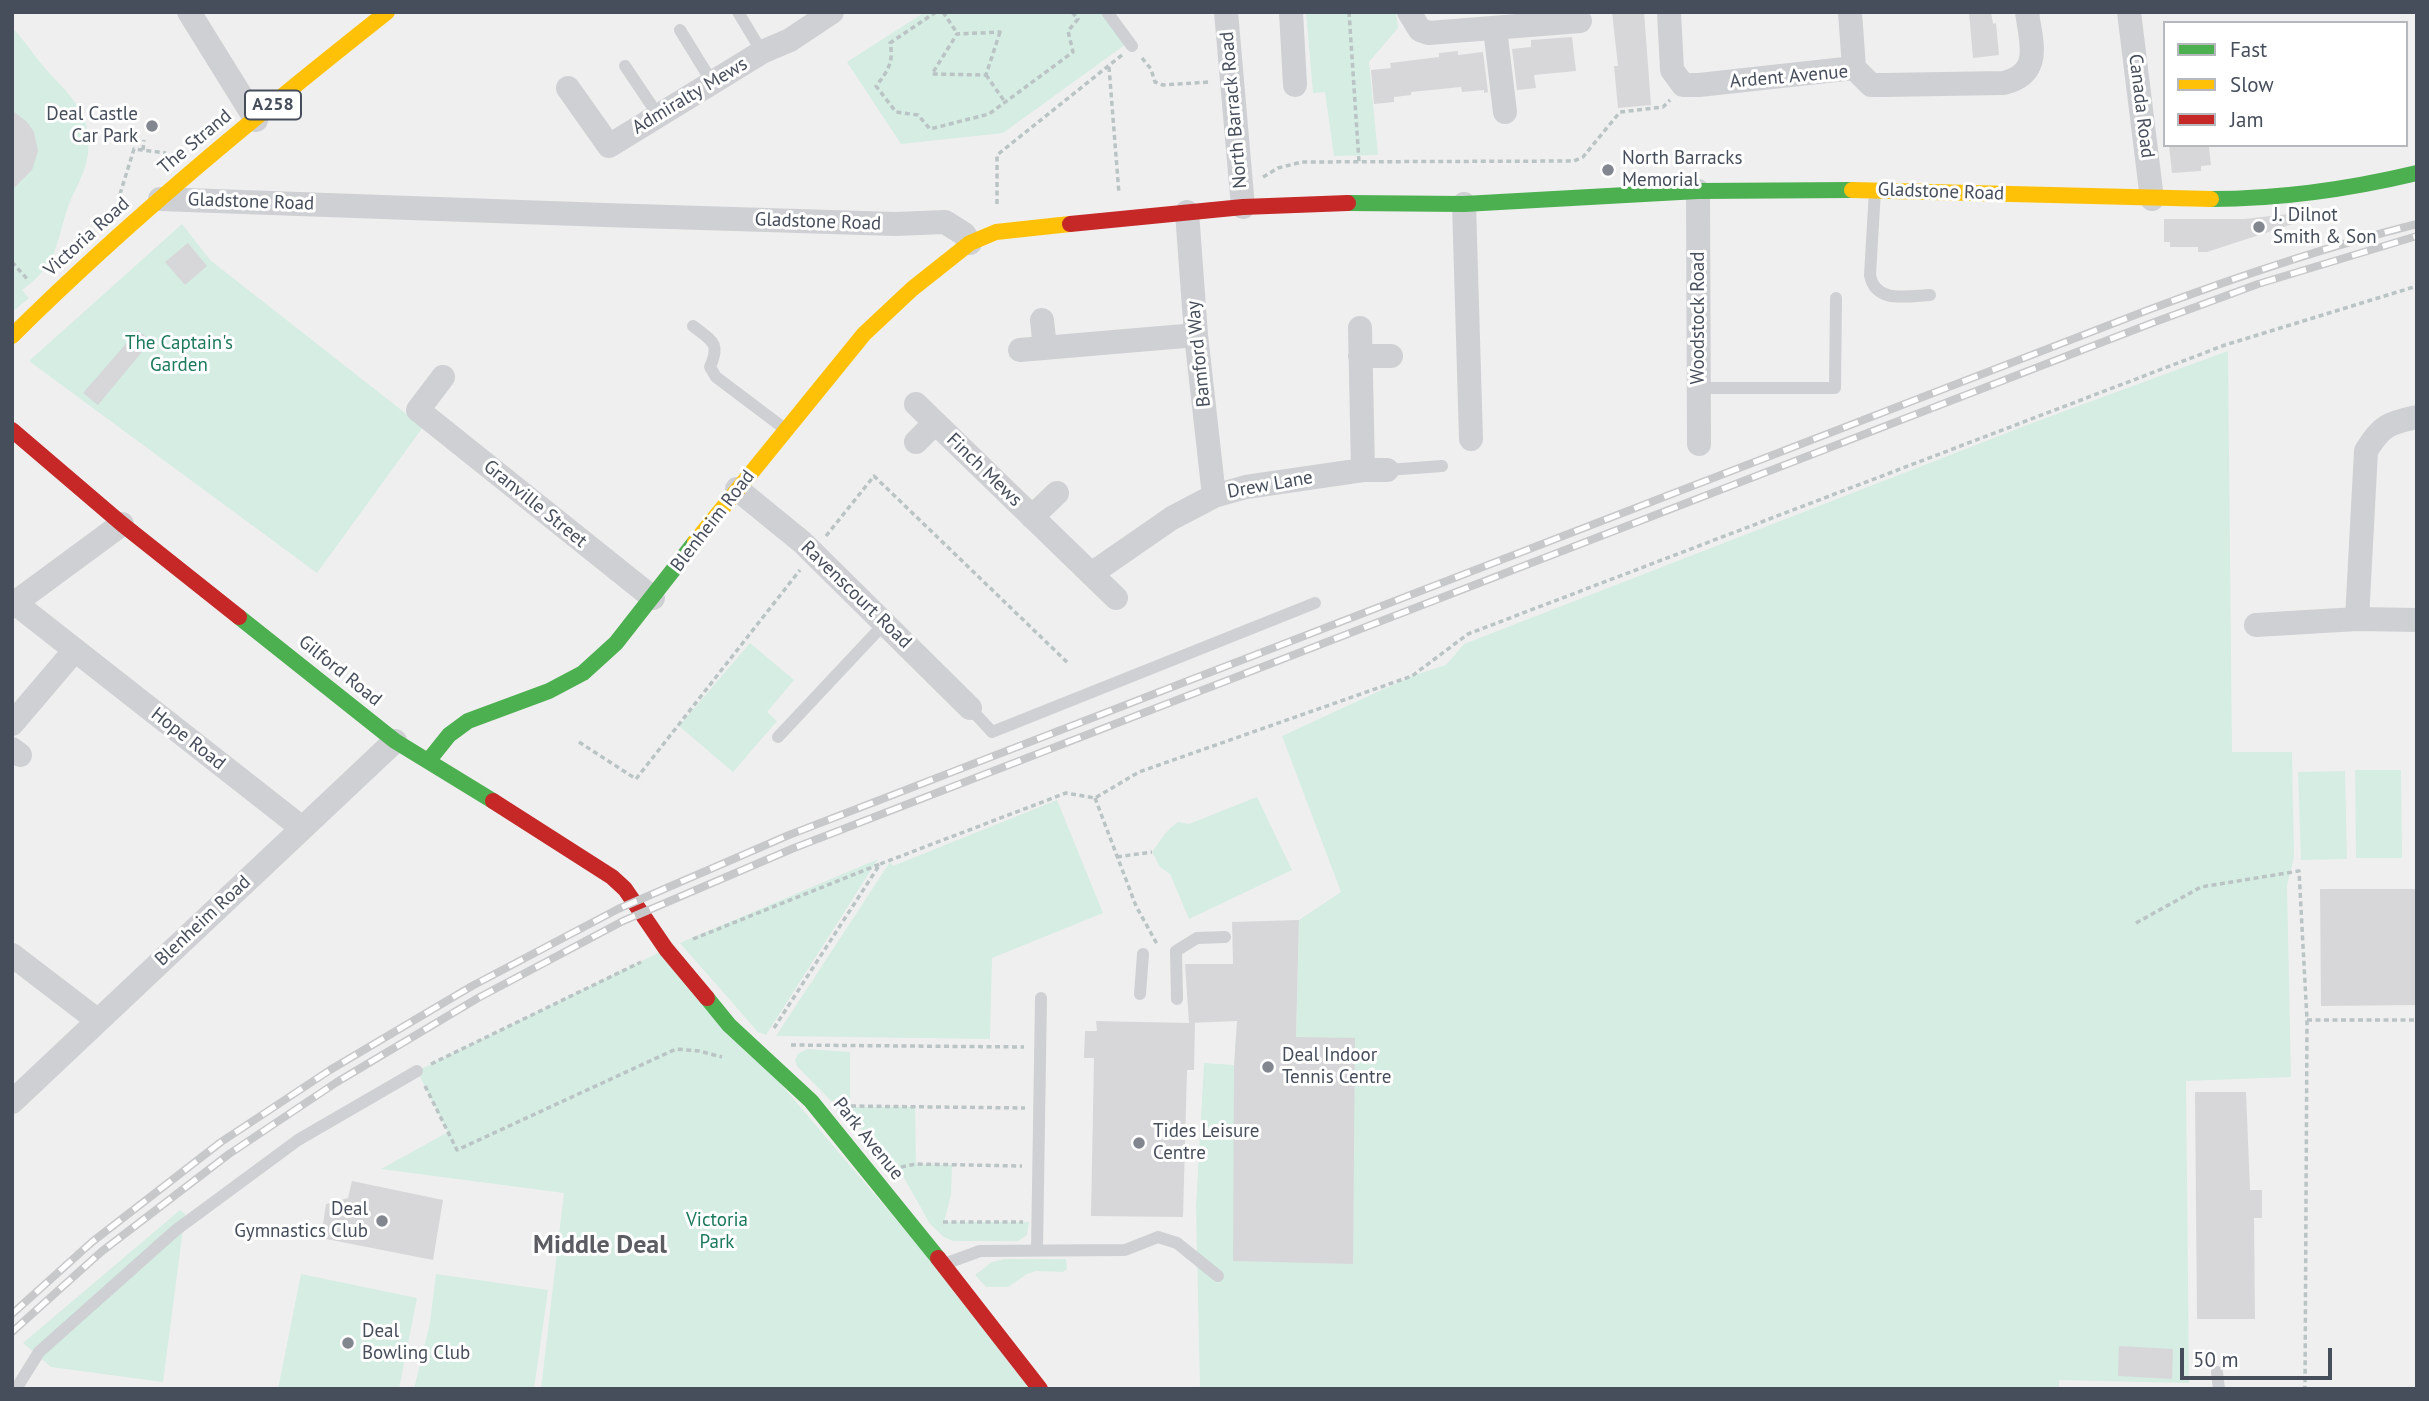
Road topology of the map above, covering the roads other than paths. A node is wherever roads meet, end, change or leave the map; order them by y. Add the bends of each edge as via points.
1 (189, 12) edge
2 (387, 12) edge
3 (738, 12) edge
4 (832, 12) edge
5 (1107, 12) edge
6 (1226, 12) edge
7 (1291, 12) edge
8 (1669, 12) edge
9 (1850, 12) edge
10 (2027, 12) edge
11 (2129, 12) edge
12 (1414, 21) edge
13 (1580, 21) dead end
14 (1495, 29) junction
15 (680, 30) dead end
16 (1132, 46) road end
17 (762, 52) junction
18 (625, 66) dead end
19 (1854, 68) junction
20 (712, 82) junction
21 (1295, 85) dead end
22 (568, 88) dead end
23 (1505, 112) dead end
24 (657, 115) junction
25 (256, 120) junction
26 (2417, 173) edge
27 (1875, 190) junction
28 (1698, 191) junction
29 (160, 199) junction
30 (2152, 199) junction
31 (1464, 204) junction
32 (1250, 207) junction
33 (1187, 212) junction
34 (970, 243) junction
35 (1930, 295) dead end
36 (1836, 298) dead end
37 (1042, 320) dead end
38 (694, 326) dead end
39 (1360, 328) dead end
40 (1196, 335) junction
41 (12, 337) edge
42 (1360, 356) junction
43 (1391, 356) dead end
44 (443, 377) dead end
45 (1699, 388) junction
46 (916, 404) dead end
47 (2417, 416) edge
48 (935, 423) junction
49 (786, 429) junction
50 (12, 430) edge
51 (1471, 439) dead end
52 (916, 442) dead end
53 (1699, 444) dead end
54 (1442, 466) dead end
55 (1375, 470) junction
56 (737, 489) junction
57 (1057, 493) dead end
58 (1214, 496) junction
59 (1032, 516) junction
60 (122, 524) junction
61 (1091, 574) junction
62 (653, 598) junction
63 (1116, 598) dead end
64 (1315, 603) dead end
65 (13, 604) edge
66 (2357, 619) junction
67 (2417, 620) edge
68 (885, 623) junction
69 (2256, 625) dead end
70 (75, 650) junction
71 (970, 708) joint
72 (12, 724) edge
73 (778, 737) dead end
74 (395, 741) junction
75 (429, 760) junction
76 (302, 828) junction
77 (651, 927) joint
78 (1225, 937) dead end
79 (1143, 954) dead end
80 (12, 956) edge
81 (1140, 994) dead end
82 (1041, 998) dead end
83 (1177, 999) dead end
84 (97, 1020) junction
85 (417, 1071) road end
86 (12, 1102) edge
87 (1037, 1249) junction
88 (944, 1265) junction
89 (1219, 1276) dead end
90 (2217, 1372) dead end
91 (16, 1389) edge
92 (1040, 1389) edge
93 (2219, 1389) edge

1 - 25 street
2 - 25 street, The Strand / A258
3 - 17 lane
4 - 17 street, Admiralty Mews
5 - 16 lane
6 - 32 street, North Barrack Road
7 - 21 street
8 - 19 street, Ardent Avenue via 1672,70 1683,85
9 - 19 street
10 - 19 street, Ardent Avenue via 2032,54 2030,68 2019,79 1871,85
11 - 30 street, Canada Road
12 - 14 street via 1442,34
13 - 14 street
14 - 23 street
15 - 20 lane
17 - 20 street, Admiralty Mews
18 - 24 lane
20 - 24 street, Admiralty Mews
22 - 24 street, Admiralty Mews via 609,146
25 - 29 street, The Strand / A258
26 - 30 street, Gladstone Road via 2362,186 2242,199
27 - 28 street, Gladstone Road
27 - 30 street, Gladstone Road
27 - 35 lane via 1872,284 1889,296
28 - 31 street, Gladstone Road
28 - 45 street, Woodstock Road
29 - 34 street, Gladstone Road via 619,216 944,222
29 - 41 street, Victoria Road / A258
31 - 32 street, Gladstone Road
31 - 51 street
32 - 33 street, Gladstone Road
33 - 34 street, Gladstone Road via 996,232
33 - 40 street, Bamford Way
34 - 49 street, Blenheim Road via 864,334
36 - 45 lane via 1835,388
37 - 40 street via 1032,349
38 - 49 lane via 715,345 710,367 716,377
39 - 42 street
40 - 58 street, Bamford Way
42 - 43 street
42 - 55 street
44 - 62 street, Granville Street via 418,410
45 - 53 street, Woodstock Road
46 - 48 street, Finch Mews
47 - 66 street via 2377,432 2366,452
48 - 52 street, Finch Mews
48 - 59 street, Finch Mews
49 - 56 street, Blenheim Road
50 - 60 street, Gilford Road
54 - 55 lane
55 - 58 street, Drew Lane via 1246,487
56 - 62 street, Blenheim Road
56 - 68 street, Ravenscourt Road via 813,553
57 - 59 street, Finch Mews
58 - 61 street, Drew Lane via 1172,518
59 - 61 street, Finch Mews
60 - 65 street, Hope Road
60 - 74 street, Gilford Road
61 - 63 street, Finch Mews
62 - 75 street, Blenheim Road via 616,643 583,673 549,691 468,721 449,735
64 - 71 lane via 992,732
65 - 70 street, Hope Road
66 - 67 street
66 - 69 street
68 - 71 street, Ravenscourt Road
68 - 73 lane
70 - 72 street
70 - 76 street, Hope Road
74 - 75 street, Gilford Road
74 - 76 street, Blenheim Road
75 - 77 street, Gilford Road via 612,877
76 - 84 street, Blenheim Road
77 - 88 street, Park Avenue via 729,1025 761,1046 811,1101
78 - 83 lane via 1197,938 1176,951
79 - 81 lane
80 - 84 street
82 - 87 lane
84 - 86 street, Blenheim Road
85 - 91 lane via 298,1140 176,1230 39,1352
87 - 88 lane via 980,1251
87 - 89 lane via 1125,1250 1158,1237 1177,1243
88 - 92 street, Park Avenue
90 - 93 lane

